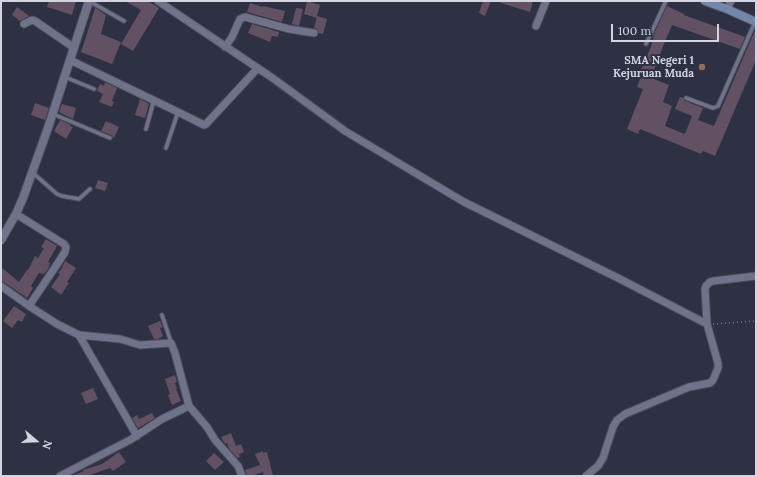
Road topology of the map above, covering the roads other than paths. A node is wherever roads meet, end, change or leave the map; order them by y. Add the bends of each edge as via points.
1 (89, 1) edge
2 (158, 1) edge
3 (546, 1) edge
4 (666, 1) edge
5 (705, 1) edge
6 (729, 5) edge
7 (124, 21) dead end
8 (756, 22) edge
9 (24, 24) dead end
10 (536, 26) dead end
11 (314, 33) dead end
12 (646, 44) dead end
13 (225, 47) junction
14 (73, 48) junction
15 (70, 60) junction
16 (258, 69) junction
17 (64, 77) junction
18 (94, 89) dead end
19 (686, 98) dead end
20 (154, 100) junction
21 (178, 112) junction
22 (52, 113) junction
23 (146, 129) dead end
24 (110, 138) dead end
25 (166, 148) dead end
26 (32, 172) junction
27 (90, 189) dead end
28 (16, 214) junction
29 (1, 240) edge
30 (756, 276) edge
31 (1, 286) edge
32 (29, 306) junction
33 (162, 315) dead end
34 (707, 324) junction
35 (79, 335) junction
36 (171, 344) junction
37 (189, 406) junction
38 (136, 436) junction
39 (60, 476) edge
40 (242, 476) edge
41 (586, 476) edge

1 - 7 lane
1 - 14 street
2 - 13 street
3 - 10 street
4 - 12 lane
5 - 6 main road
6 - 8 main road
8 - 19 lane via 718,106 713,108
9 - 14 street via 35,21
11 - 13 street via 243,17 238,21
13 - 16 street
14 - 15 street
15 - 17 street
15 - 20 street
16 - 21 street via 206,124
16 - 34 street via 345,131 464,202
17 - 18 lane
17 - 22 street
20 - 21 street
20 - 23 lane
21 - 25 lane
22 - 24 lane
22 - 26 street
26 - 27 lane via 62,196 79,199
26 - 28 street
28 - 29 street
28 - 32 street via 66,247
30 - 34 street via 712,281 708,284 704,289
31 - 32 street
32 - 35 street
33 - 36 lane
34 - 41 street via 718,363 713,380 710,383 689,387 624,414 617,420 603,458
35 - 36 street via 120,339 140,345
35 - 38 street
36 - 37 street
37 - 38 street
37 - 40 street via 238,466
38 - 39 street

